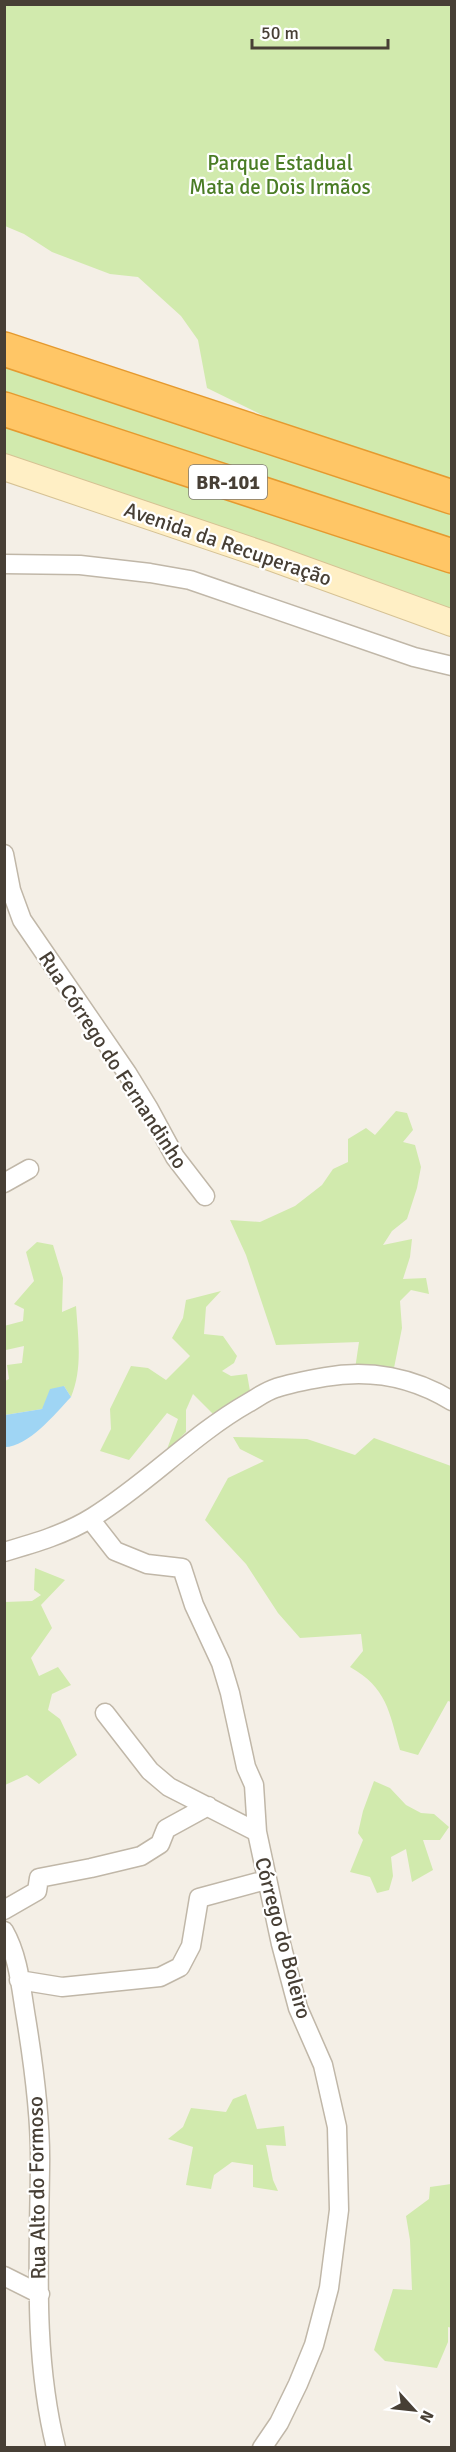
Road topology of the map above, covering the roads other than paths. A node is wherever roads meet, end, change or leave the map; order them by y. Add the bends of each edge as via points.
1 (4, 349) edge
2 (4, 409) edge
3 (4, 467) edge
4 (452, 497) edge
5 (452, 556) edge
6 (4, 564) edge
7 (452, 622) edge
8 (452, 666) edge
9 (5, 859) edge
10 (29, 1169) dead end
11 (4, 1183) edge
12 (205, 1196) dead end
13 (452, 1401) edge
14 (90, 1519) junction
15 (4, 1551) edge
16 (105, 1713) dead end
17 (208, 1806) junction
18 (257, 1832) junction
19 (266, 1880) junction
20 (4, 1910) edge
21 (4, 1930) edge
22 (19, 1980) junction
23 (4, 2277) edge
24 (40, 2294) junction
25 (56, 2448) edge
26 (262, 2448) edge

1 - 4 highway, BR-101
2 - 5 highway, BR-101
3 - 7 main road, Avenida da Recuperação
6 - 8 street via 80,565 190,580 414,657
9 - 12 street, Rua Córrego do Fernandinho via 22,920 127,1073 175,1157
10 - 11 street
13 - 14 street via 403,1379 377,1374 343,1374 274,1388 217,1422
14 - 15 street via 51,1538
14 - 18 street, Córrego do Boleiro via 115,1551 147,1564 182,1568 230,1693 246,1767 254,1785
16 - 17 street via 150,1771 169,1787
17 - 18 street
17 - 20 street via 166,1829 160,1844 141,1856 39,1878 37,1891
18 - 19 street, Córrego do Boleiro
19 - 22 street via 199,1898 190,1946 180,1967 160,1977 62,1987
19 - 26 street, Córrego do Boleiro via 298,2008 333,2102 339,2210 329,2288 314,2345 293,2394
21 - 22 street, Rua Alto do Formoso
22 - 24 street, Rua Alto do Formoso via 39,2127
23 - 24 street
24 - 25 street, Rua Alto do Formoso via 41,2366

